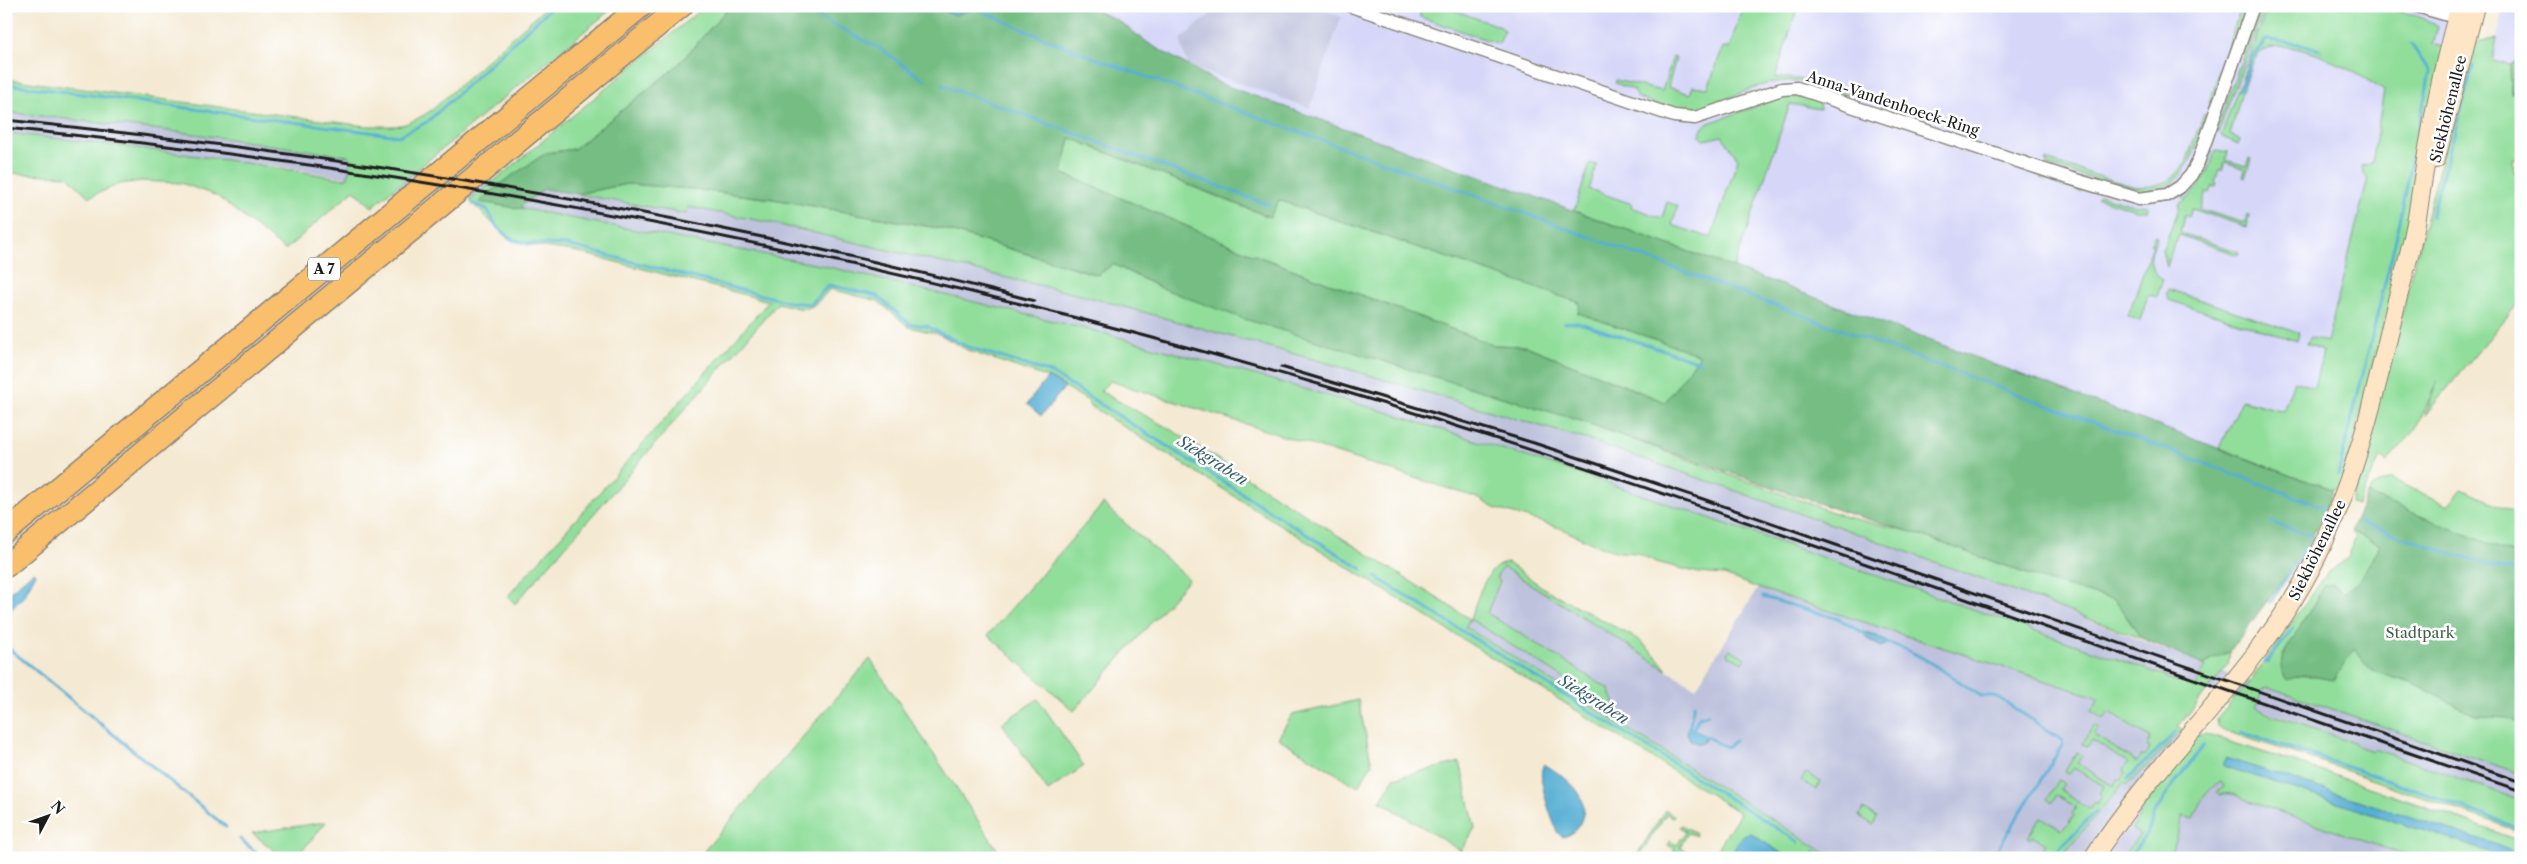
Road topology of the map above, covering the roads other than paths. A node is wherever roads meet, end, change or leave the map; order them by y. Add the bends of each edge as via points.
1 (641, 6) edge
2 (681, 6) edge
3 (1351, 6) edge
4 (2253, 6) edge
5 (2417, 6) edge
6 (2463, 12) edge
7 (6, 532) edge
8 (6, 566) edge
9 (2108, 835) junction
10 (2082, 858) edge
11 (2093, 858) edge

1 - 7 highway, A 7
2 - 8 highway, A 7
3 - 4 street, Anna-Vandenhoeck-Ring via 1674,116 1695,118 1782,89 1797,88 2139,199 2167,195 2191,175
5 - 6 street
6 - 9 main road, Siekhöhenallee via 2432,120 2418,211 2368,418 2341,503 2311,569 2270,635
9 - 10 main road, Siekhöhenallee
9 - 11 main road, Siekhöhenallee

